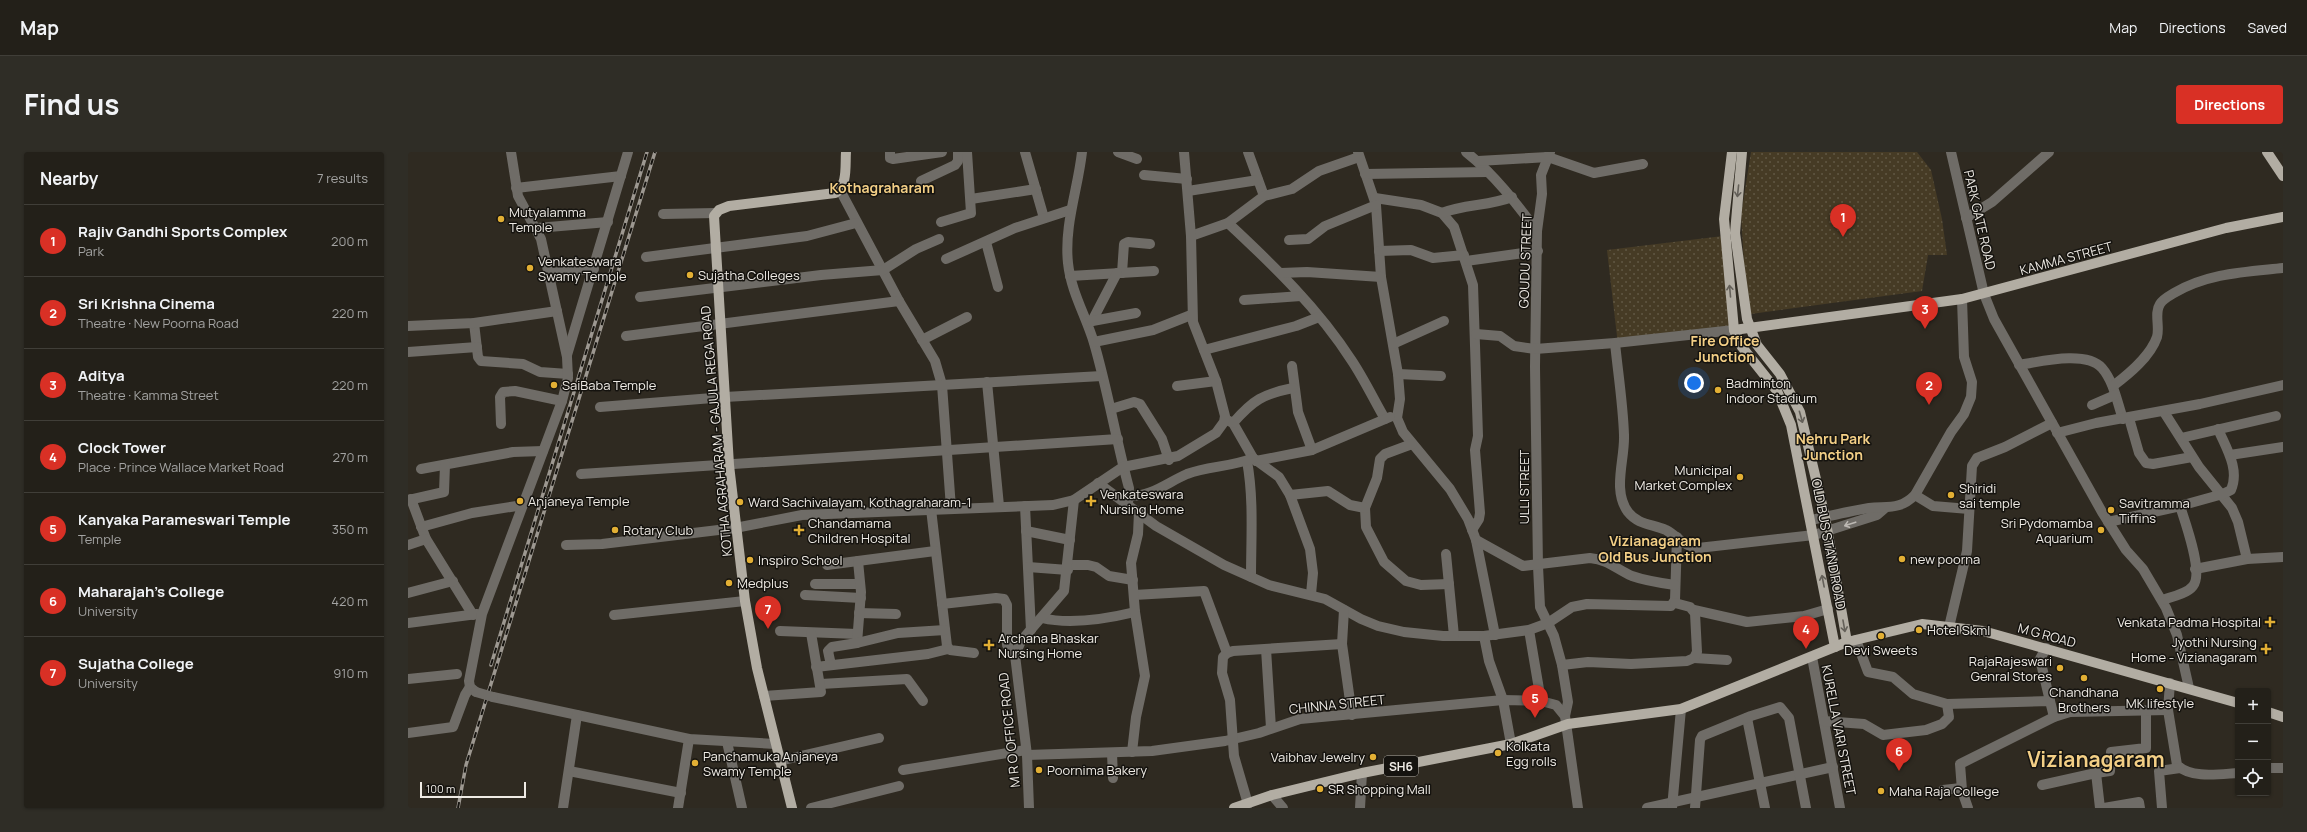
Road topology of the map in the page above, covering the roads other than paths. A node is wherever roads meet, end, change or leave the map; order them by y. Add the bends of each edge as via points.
1 (511, 152) edge
2 (628, 152) edge
3 (846, 152) edge
4 (890, 152) edge
5 (942, 152) edge
6 (961, 152) edge
7 (1025, 152) edge
8 (1082, 152) edge
9 (1118, 152) edge
10 (1184, 152) edge
11 (1248, 152) edge
12 (1466, 152) edge
13 (1732, 152) edge
14 (1742, 152) edge
15 (1951, 152) edge
16 (2049, 152) edge
17 (2267, 152) edge
18 (1358, 155) edge
19 (1549, 155) edge
20 (1137, 159) dead end
21 (1478, 161) junction
22 (1643, 164) dead end
23 (1488, 172) junction
24 (1365, 174) junction
25 (1144, 175) dead end
26 (621, 176) junction
27 (2283, 176) edge
28 (1187, 179) junction
29 (1258, 180) junction
30 (921, 182) dead end
31 (516, 188) junction
32 (1036, 189) junction
33 (840, 190) junction
34 (1188, 191) junction
35 (1264, 196) junction
36 (1512, 197) junction
37 (971, 199) junction
38 (1375, 202) junction
39 (1070, 210) junction
40 (716, 213) junction
41 (1442, 213) junction
42 (663, 214) dead end
43 (2283, 217) edge
44 (1044, 218) junction
45 (1966, 218) junction
46 (608, 222) junction
47 (941, 222) dead end
48 (1228, 222) junction
49 (856, 223) junction
50 (537, 228) junction
51 (1537, 231) junction
52 (1736, 233) junction
53 (1725, 234) junction
54 (1191, 236) junction
55 (939, 239) dead end
56 (1289, 240) dead end
57 (986, 242) junction
58 (1150, 244) dead end
59 (716, 248) junction
60 (1538, 250) junction
61 (1379, 251) junction
62 (646, 256) dead end
63 (1465, 258) junction
64 (946, 259) dead end
65 (2283, 268) edge
66 (594, 269) junction
67 (883, 270) junction
68 (1154, 271) dead end
69 (549, 273) junction
70 (1120, 273) junction
71 (1282, 273) junction
72 (1070, 276) junction
73 (1381, 276) junction
74 (998, 287) dead end
75 (718, 288) junction
76 (1984, 294) junction
77 (1301, 296) junction
78 (640, 297) dead end
79 (1962, 299) junction
80 (1244, 300) dead end
81 (899, 301) junction
82 (557, 311) junction
83 (1136, 313) dead end
84 (1192, 314) junction
85 (967, 317) dead end
86 (1319, 317) junction
87 (1444, 321) dead end
88 (1089, 322) junction
89 (474, 324) junction
90 (720, 325) junction
91 (408, 326) edge
92 (1749, 328) junction
93 (1734, 330) junction
94 (1476, 334) junction
95 (626, 336) dead end
96 (922, 340) junction
97 (1094, 342) junction
98 (1614, 343) junction
99 (1393, 344) junction
100 (477, 347) junction
101 (1535, 349) junction
102 (1204, 350) junction
103 (408, 352) edge
104 (567, 357) junction
105 (2019, 365) junction
106 (1292, 366) dead end
107 (568, 374) junction
108 (1398, 374) junction
109 (1102, 376) junction
110 (1440, 376) dead end
111 (1216, 381) junction
112 (987, 382) junction
113 (942, 385) junction
114 (2283, 385) edge
115 (1177, 386) dead end
116 (1293, 388) junction
117 (2114, 391) junction
118 (725, 397) junction
119 (562, 400) junction
120 (2092, 405) dead end
121 (600, 407) dead end
122 (1111, 409) junction
123 (2164, 412) junction
124 (1397, 414) junction
125 (2276, 416) dead end
126 (1385, 419) junction
127 (2126, 419) junction
128 (1229, 421) junction
129 (2052, 423) junction
130 (501, 424) dead end
131 (2218, 429) junction
132 (2058, 433) junction
133 (2181, 438) junction
134 (1118, 439) junction
135 (1412, 444) junction
136 (2283, 447) edge
137 (993, 448) junction
138 (1312, 450) junction
139 (543, 451) junction
140 (946, 452) junction
141 (2230, 455) junction
142 (2192, 457) junction
143 (1169, 460) junction
144 (1252, 460) junction
145 (445, 465) junction
146 (729, 465) junction
147 (1123, 467) junction
148 (421, 470) dead end
149 (581, 474) dead end
150 (1098, 483) junction
151 (2223, 494) junction
152 (1915, 495) junction
153 (1290, 496) junction
154 (410, 499) edge
155 (1074, 500) junction
156 (1129, 500) junction
157 (523, 505) junction
158 (999, 506) junction
159 (1025, 506) junction
160 (2180, 506) junction
161 (952, 508) junction
162 (1365, 508) junction
163 (931, 509) junction
164 (1884, 509) junction
165 (1969, 509) junction
166 (1138, 512) junction
167 (1825, 517) junction
168 (2108, 522) junction
169 (421, 527) junction
170 (736, 528) junction
171 (1813, 528) junction
172 (1472, 530) junction
173 (1026, 531) junction
174 (1828, 532) junction
175 (1677, 537) junction
176 (426, 539) junction
177 (1070, 540) junction
178 (1476, 540) junction
179 (408, 545) edge
180 (566, 545) dead end
181 (935, 551) junction
182 (1446, 554) dead end
183 (2283, 557) edge
184 (2247, 559) junction
185 (858, 561) junction
186 (827, 565) dead end
187 (1538, 566) junction
188 (1028, 567) junction
189 (1068, 568) junction
190 (2195, 569) junction
191 (1250, 577) junction
192 (1133, 580) junction
193 (453, 581) junction
194 (815, 584) dead end
195 (860, 584) junction
196 (1449, 584) junction
197 (1675, 585) junction
198 (408, 593) edge
199 (1311, 594) junction
200 (805, 595) dead end
201 (1134, 595) junction
202 (860, 598) junction
203 (2162, 600) junction
204 (745, 601) junction
205 (1675, 603) junction
206 (942, 604) junction
207 (1828, 609) junction
208 (1344, 610) junction
209 (1694, 610) junction
210 (1135, 612) junction
211 (859, 613) junction
212 (477, 614) junction
213 (896, 614) dead end
214 (614, 615) dead end
215 (1042, 618) junction
216 (408, 623) edge
217 (1548, 623) junction
218 (1949, 627) junction
219 (945, 630) junction
220 (1031, 630) junction
221 (1529, 630) junction
222 (780, 631) dead end
223 (812, 632) junction
224 (1495, 635) junction
225 (1454, 636) junction
226 (1484, 636) junction
227 (857, 639) junction
228 (1851, 641) junction
229 (1342, 644) junction
230 (1836, 647) junction
231 (2046, 648) junction
232 (948, 649) junction
233 (1266, 649) junction
234 (974, 653) dead end
235 (1227, 653) junction
236 (1016, 655) junction
237 (1812, 657) junction
238 (1694, 658) junction
239 (1727, 660) dead end
240 (831, 665) junction
241 (1562, 666) junction
242 (816, 667) junction
243 (457, 674) dead end
244 (408, 679) edge
245 (2170, 683) junction
246 (821, 684) junction
247 (2189, 688) junction
248 (473, 690) junction
249 (764, 696) junction
250 (1504, 700) junction
251 (923, 701) dead end
252 (1541, 701) junction
253 (2050, 701) junction
254 (2235, 702) edge
255 (1947, 704) junction
256 (1681, 709) junction
257 (2168, 710) junction
258 (2146, 712) junction
259 (2271, 713) edge
260 (577, 715) junction
261 (1352, 715) junction
262 (2054, 717) junction
263 (2283, 717) edge
264 (1747, 718) junction
265 (1566, 720) junction
266 (1824, 721) junction
267 (1271, 728) junction
268 (408, 733) edge
269 (879, 738) dead end
270 (689, 739) junction
271 (1232, 739) junction
272 (726, 742) junction
273 (775, 744) junction
274 (1511, 744) junction
275 (1132, 752) junction
276 (1027, 753) junction
277 (1112, 753) junction
278 (779, 760) junction
279 (1832, 767) junction
280 (2180, 768) junction
281 (2271, 768) edge
282 (2283, 768) edge
283 (903, 770) dead end
284 (569, 771) junction
285 (1362, 773) junction
286 (2096, 773) junction
287 (2235, 773) edge
288 (1800, 774) junction
289 (1112, 778) dead end
290 (1759, 783) junction
291 (2042, 785) dead end
292 (899, 786) dead end
293 (1944, 790) dead end
294 (1962, 790) junction
295 (681, 793) junction
296 (1272, 795) junction
297 (1696, 798) junction
298 (1248, 804) junction
299 (1672, 805) edge
300 (2140, 805) edge
301 (563, 808) edge
302 (678, 808) edge
303 (742, 808) edge
304 (792, 808) edge
305 (811, 808) edge
306 (1029, 808) edge
307 (1234, 808) edge
308 (1283, 808) edge
309 (1360, 808) edge
310 (1578, 808) edge
311 (1647, 808) edge
312 (1695, 808) edge
313 (1766, 808) edge
314 (1806, 808) edge
315 (1840, 808) edge
316 (1968, 808) edge
317 (2100, 808) edge
318 (2104, 808) edge
319 (2162, 808) edge

1 - 31 street
2 - 26 street
3 - 33 main road via 844,182
4 - 5 street via 890,158 893,159
6 - 30 street via 955,165
6 - 37 street
7 - 32 street
8 - 39 street
9 - 20 street
10 - 28 street
11 - 29 street
12 - 21 street
13 - 53 main road, OLD BUS STAND ROAD via 1724,219
14 -> 52 main road, OLD BUS STAND ROAD
15 - 45 street, PARK GATE ROAD
16 - 45 street via 1992,202
17 - 27 main road
18 - 24 street
18 - 35 street via 1319,171 1292,189
19 - 21 street
19 - 22 street via 1594,173
19 - 51 street, GOUDU STREET via 1542,175
21 - 23 street
23 - 24 street
23 - 36 street
24 - 38 street
25 - 28 street
26 - 31 street
26 - 46 street
28 - 34 street
29 - 34 street
29 - 35 street
31 - 50 street via 522,205
32 - 37 street
32 - 44 street
33 - 40 main road via 829,195 729,206
33 - 49 street
34 - 54 street
35 - 48 street
36 - 41 street
36 - 51 street
37 - 47 street via 971,213
38 - 41 street via 1420,205
38 - 56 street via 1325,226 1308,239
38 - 61 street
39 - 44 street
39 - 72 street via 1067,250
40 - 42 street
40 - 59 main road, KOTHA AGRAHARAM - GAJULA REGA ROAD
41 - 63 street via 1454,227
43 - 76 main road, KAMMA STREET via 2226,228
44 - 57 street
45 - 76 street, PARK GATE ROAD
46 - 50 street
46 - 66 street
48 - 54 street
48 - 71 street
49 - 59 street via 807,236
49 - 67 street
50 - 69 street
51 - 60 street, GOUDU STREET
52 - 53 street
52 - 92 main road, OLD BUS STAND ROAD
93 -> 53 main road, OLD BUS STAND ROAD
54 - 84 street
55 - 67 street via 916,248
57 - 64 street
57 - 74 street
58 - 70 street via 1124,244
59 - 62 street
59 - 75 main road, KOTHA AGRAHARAM - GAJULA REGA ROAD
60 - 63 street
60 - 101 street, GOUDU STREET
61 - 63 street via 1411,250 1433,258
61 - 73 street
63 - 94 street via 1473,285
65 - 117 street via 2210,277 2190,284 2164,299 2159,304 2157,336 2146,355
66 - 69 street
66 - 104 street
67 - 75 street
67 - 81 street
68 - 70 street
69 - 82 street
70 - 72 street
70 - 88 street
71 - 73 street
71 - 77 street
72 - 88 street via 1076,299
73 - 99 street
75 - 78 street
75 - 90 main road, KOTHA AGRAHARAM - GAJULA REGA ROAD
76 - 79 main road, KAMMA STREET
76 - 105 street, PARK GATE ROAD via 1994,319
77 - 80 street
77 - 86 street
79 - 92 main road, KAMMA STREET
79 - 152 street via 1964,357 1972,382 1971,397 1964,414
81 - 90 street
81 - 96 street
82 - 89 street
82 - 104 street
83 - 88 street
84 - 97 street via 1153,330
84 - 102 street via 1195,331
85 - 96 street
86 - 102 street via 1296,326
86 - 126 street via 1352,361
87 - 99 street
88 - 97 street
89 - 91 street
89 - 100 street
90 - 95 street
90 - 118 main road, KOTHA AGRAHARAM - GAJULA REGA ROAD
92 - 93 main road, KAMMA STREET
92 -> 167 main road, OLD BUS STAND ROAD via 1757,345 1780,374 1800,412
93 - 98 street
93 - 171 main road, OLD BUS STAND ROAD via 1742,347 1771,383 1785,406
94 - 101 street via 1500,336 1514,346
94 - 172 street via 1478,436 1475,450 1480,513
96 - 113 street via 935,361
97 - 109 street
98 - 101 street
98 - 175 street via 1624,434 1620,474 1621,501 1638,521
99 - 108 street
100 - 103 street
100 - 107 street via 479,359 484,363 518,364 540,372
101 - 187 street, ULLI STREET
102 - 111 street
104 - 107 street
105 - 117 street via 2067,359 2087,360 2102,368
105 - 129 street, PARK GATE ROAD
106 - 116 street
107 - 119 street
108 - 110 street
108 - 124 street via 1400,399
109 - 112 street
109 - 122 street
111 - 115 street
111 - 128 street
112 - 113 street
112 - 137 street
113 - 118 street
113 - 140 street
114 - 123 street
116 - 128 street via 1261,397
116 - 138 street via 1300,422
117 - 120 street
117 - 127 street
118 - 121 street
118 - 146 main road, KOTHA AGRAHARAM - GAJULA REGA ROAD
119 - 130 street via 515,391 503,392 500,397
119 - 139 street
122 - 134 street
122 - 143 street via 1134,402 1140,404 1162,439
123 - 127 street
123 - 133 street
124 - 126 street
124 - 135 street via 1400,425
125 - 131 street
126 - 138 street
127 - 132 street
127 - 142 street via 2139,453 2146,463
128 - 143 street via 1192,449
128 - 144 street
129 - 132 street, PARK GATE ROAD
129 - 165 street via 1974,462 1971,470
131 - 133 street
131 - 141 street
132 - 168 street, PARK GATE ROAD
133 - 142 street
134 - 137 street
134 - 147 street
135 - 162 street via 1382,455 1377,478
135 - 172 street via 1455,496
136 - 141 street
137 - 140 street
137 - 158 street
138 - 144 street
139 - 145 street via 525,450
139 - 157 street
140 - 146 street
140 - 161 street
141 - 151 street via 2234,484 2231,490
142 - 151 street
143 - 147 street
144 - 153 street via 1279,477
144 - 156 street via 1194,472
144 - 191 street
145 - 148 street
145 - 154 street via 444,492
146 - 149 street
146 - 170 main road, KOTHA AGRAHARAM - GAJULA REGA ROAD
147 - 150 street
147 - 156 street
150 - 155 street
150 - 156 street
151 - 160 street
151 - 184 street via 2238,522
152 - 164 street via 1907,503
152 - 165 street via 1933,506
153 - 162 street via 1328,492 1350,505
153 - 199 street via 1310,549 1313,573
154 - 169 street
155 - 159 street via 1053,505
155 - 177 street, M R O OFFICE ROAD
156 - 166 street
157 - 169 street via 479,511
157 - 212 street
158 - 159 street
158 - 161 street
159 - 173 street
160 - 168 street
160 - 190 street via 2193,551
161 - 163 street
162 - 196 street via 1366,527 1378,553 1394,572 1415,584
163 - 170 street via 802,515
163 - 181 street
164 - 167 street via 1871,508
164 -> 174 street via 1877,515
165 - 218 street via 1967,551
166 - 191 street via 1190,546
166 - 192 street via 1136,542 1132,555
167 - 171 street
167 - 174 main road, OLD BUS STAND ROAD
168 - 203 street, PARK GATE ROAD via 2126,550 2143,569
169 - 176 street
170 - 180 street via 602,544
170 - 204 main road, KOTHA AGRAHARAM - GAJULA REGA ROAD
171 - 174 street
171 - 175 street via 1698,548 1692,548
207 -> 171 main road, OLD BUS STAND ROAD
172 - 178 street
173 - 177 street
173 - 188 street
174 -> 228 main road, OLD BUS STAND ROAD
175 - 197 street
176 - 179 street
176 - 193 street
177 - 189 street, M R O OFFICE ROAD
178 - 187 street via 1518,565
178 - 224 street
181 - 185 street
181 - 206 street
182 - 196 street
183 - 184 street
184 - 190 street
185 - 186 street
185 - 195 street
187 - 197 street via 1600,559 1636,577
187 - 217 street, ULLI STREET via 1540,607
188 - 189 street
188 - 220 street
189 - 192 street via 1088,565 1109,576
189 - 215 street, M R O OFFICE ROAD via 1064,591
190 - 203 street via 2193,586
191 - 199 street via 1269,585
192 - 201 street
193 - 198 street
193 - 212 street
194 - 195 street
195 - 202 street
196 - 225 street
197 - 205 street
199 - 208 street
200 - 202 street
201 - 210 street
201 - 235 street via 1204,591
202 - 211 street
203 - 247 street, PARK GATE ROAD via 2177,635
204 - 214 street
204 - 249 main road, KOTHA AGRAHARAM - GAJULA REGA ROAD
205 - 209 street
205 - 217 street via 1668,607 1587,604 1572,607
206 - 219 street
206 - 236 street via 996,598 1004,600 1007,605 1007,645
207 - 209 street via 1804,616 1747,622
207 - 230 main road, OLD BUS STAND ROAD
208 - 225 street via 1378,626 1404,632
208 - 229 street
209 - 238 street via 1697,652
210 - 215 street via 1063,621
210 - 275 street via 1145,676
211 - 213 street
211 - 227 street
212 - 216 street
212 - 248 street via 469,682
215 - 220 street, M R O OFFICE ROAD
217 - 221 street
217 - 241 street, ULLI STREET
218 - 228 main road, M G ROAD via 1922,624
218 - 231 main road, M G ROAD via 1983,631
219 - 227 street
219 - 232 street
220 - 236 street, M R O OFFICE ROAD via 1021,641
221 - 224 street
221 - 252 street
222 - 223 street
223 - 227 street
223 - 242 street
224 - 226 street
225 - 226 street
226 - 250 street via 1489,661
227 - 240 street via 830,647 828,651
228 - 230 main road, M G ROAD
228 - 255 street via 1868,672 1893,677 1913,694
229 - 233 street
229 - 261 street
230 - 237 main road, M G ROAD
231 - 245 main road, M G ROAD
231 - 253 street via 2040,659
232 - 234 street
232 - 240 street via 928,654
233 - 235 street
233 - 267 street
235 - 271 street via 1223,657 1222,674 1230,700
236 - 276 street, M R O OFFICE ROAD
237 - 256 main road, M G ROAD
237 - 266 street, KURELLA VARI STREET
238 - 239 street
238 - 241 street via 1687,661 1631,664 1588,662
240 - 242 street
241 - 265 street, ULLI STREET via 1568,702
242 - 246 street
243 - 244 street
245 - 247 main road, M G ROAD
245 - 257 street
246 - 249 street via 821,692
246 - 251 street via 907,679
247 - 254 main road, M G ROAD
248 - 260 street, bridge via 493,697
248 - 268 street via 465,694 453,727
249 - 273 main road, KOTHA AGRAHARAM - GAJULA REGA ROAD
250 - 252 street, CHINNA STREET
250 - 261 street, CHINNA STREET
250 - 274 street
252 - 265 street, CHINNA STREET via 1556,705
253 - 255 street
253 - 262 street
255 - 266 street via 1950,712 1947,721 1926,730 1884,735 1864,724
256 - 265 main road, M G ROAD
256 - 299 street
257 - 258 street
257 - 280 street via 2175,760
258 - 262 street via 2070,712
258 - 286 street via 2146,748 2111,752 2110,771
259 - 263 main road
260 - 270 street
260 - 284 street
261 - 267 street, CHINNA STREET via 1300,719
262 - 294 street via 1960,764
264 - 288 street via 1774,708 1783,709 1789,718
264 - 290 street
264 - 297 street via 1701,738
265 - 274 main road, SH6
265 - 310 street, ULLI STREET
266 - 279 street, KURELLA VARI STREET
267 - 271 street, CHINNA STREET
269 - 278 street
270 - 272 street
270 - 295 street
271 - 275 street, CHINNA STREET
271 - 298 street via 1237,770
272 - 273 street
272 - 303 street
273 - 278 main road, KOTHA AGRAHARAM - GAJULA REGA ROAD
274 - 285 main road, SH6
275 - 277 street, CHINNA STREET
276 - 277 street, CHINNA STREET
276 - 283 street, CHINNA STREET
276 - 306 street, M R O OFFICE ROAD
277 - 289 street
278 - 304 main road, KOTHA AGRAHARAM - GAJULA REGA ROAD
279 - 288 street
279 - 315 street, KURELLA VARI STREET
280 - 287 street via 2201,774
280 - 319 street via 2159,771
281 - 282 street
284 - 295 street
284 - 301 street
285 - 296 main road, SH6
285 - 309 street
286 - 291 street
286 - 317 street
288 - 290 street
288 - 314 street
290 - 297 street
290 - 313 street
292 - 305 street
293 - 294 street
294 - 316 street
295 - 302 street
296 - 298 main road, SH6
296 - 308 street
297 - 299 street
297 - 312 street
298 - 307 main road, SH6
299 - 311 street
300 - 318 street

